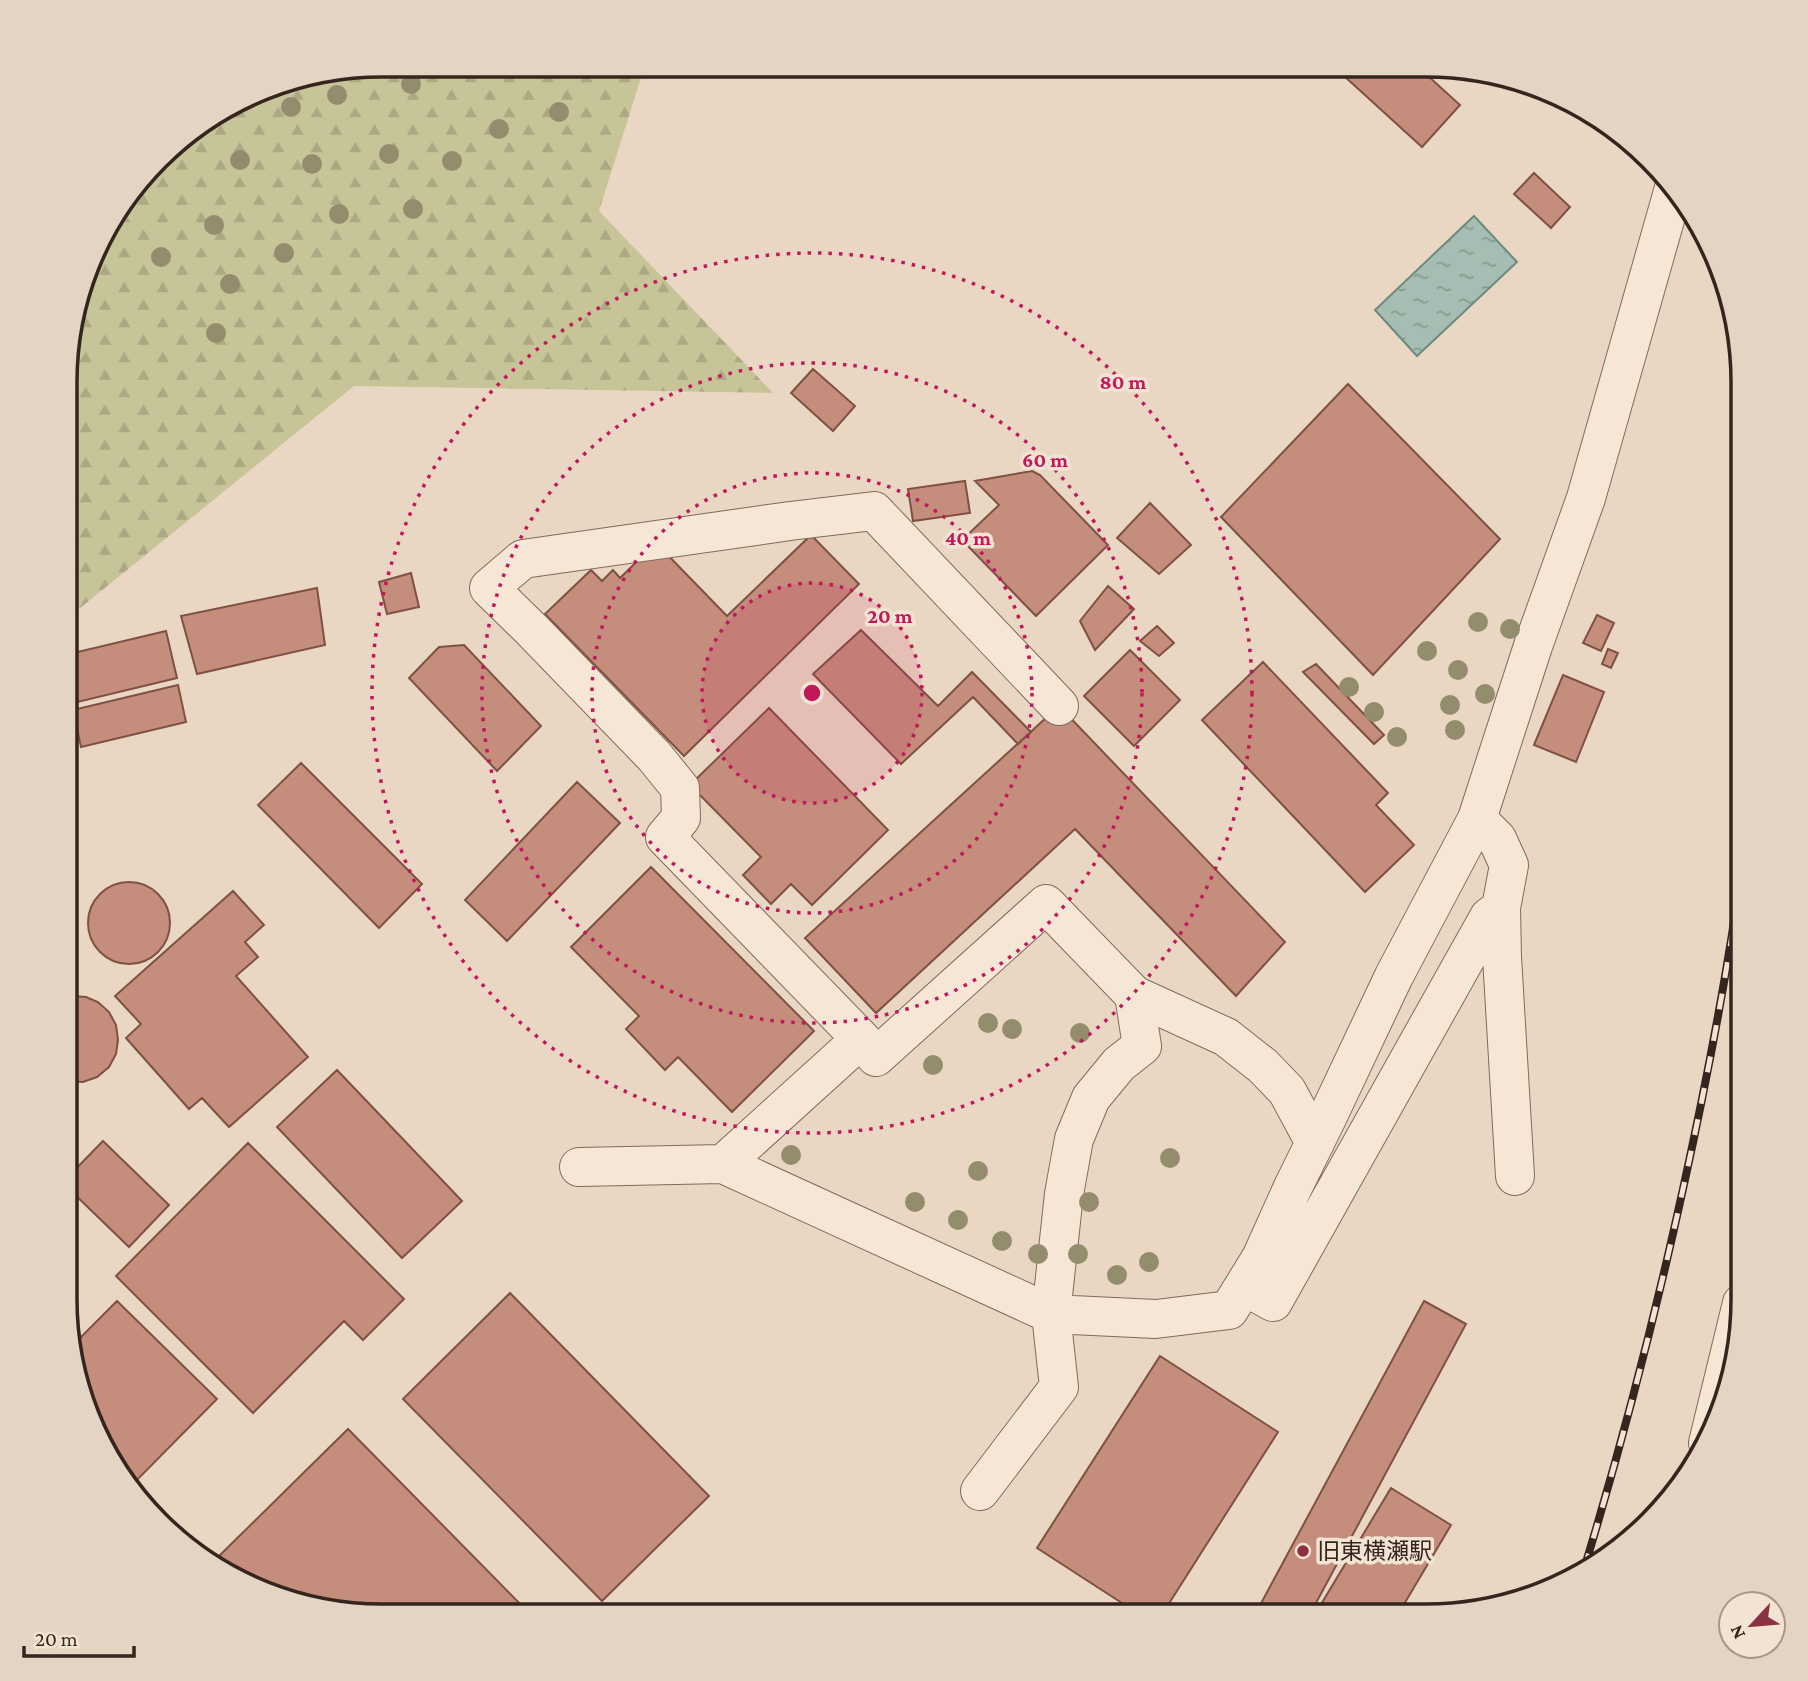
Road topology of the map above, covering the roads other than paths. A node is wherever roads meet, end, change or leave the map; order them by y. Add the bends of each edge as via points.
1 (1671, 200) edge
2 (1059, 706) dead end
3 (1477, 819) junction
4 (1501, 908) junction
5 (1134, 995) junction
6 (861, 1039) junction
7 (1315, 1143) junction
8 (723, 1164) junction
9 (579, 1167) dead end
10 (1515, 1177) dead end
11 (1244, 1286) junction
12 (1051, 1314) junction
13 (980, 1491) dead end

1 - 3 street via 1586,498
2 - 6 street via 874,511 523,559 489,588 680,788 681,818 665,837
3 - 4 street via 1496,839 1509,865
3 - 7 street via 1394,976
4 - 10 street
4 - 11 street via 1489,917 1273,1302
5 - 6 street via 1046,904 876,1057
5 - 7 street via 1226,1037 1263,1066 1287,1091
5 - 12 street via 1142,1046 1119,1064 1091,1098 1074,1139
6 - 8 street
7 - 11 street
8 - 9 street
8 - 12 street
11 - 12 street via 1229,1310 1156,1319
12 - 13 street via 1059,1387

